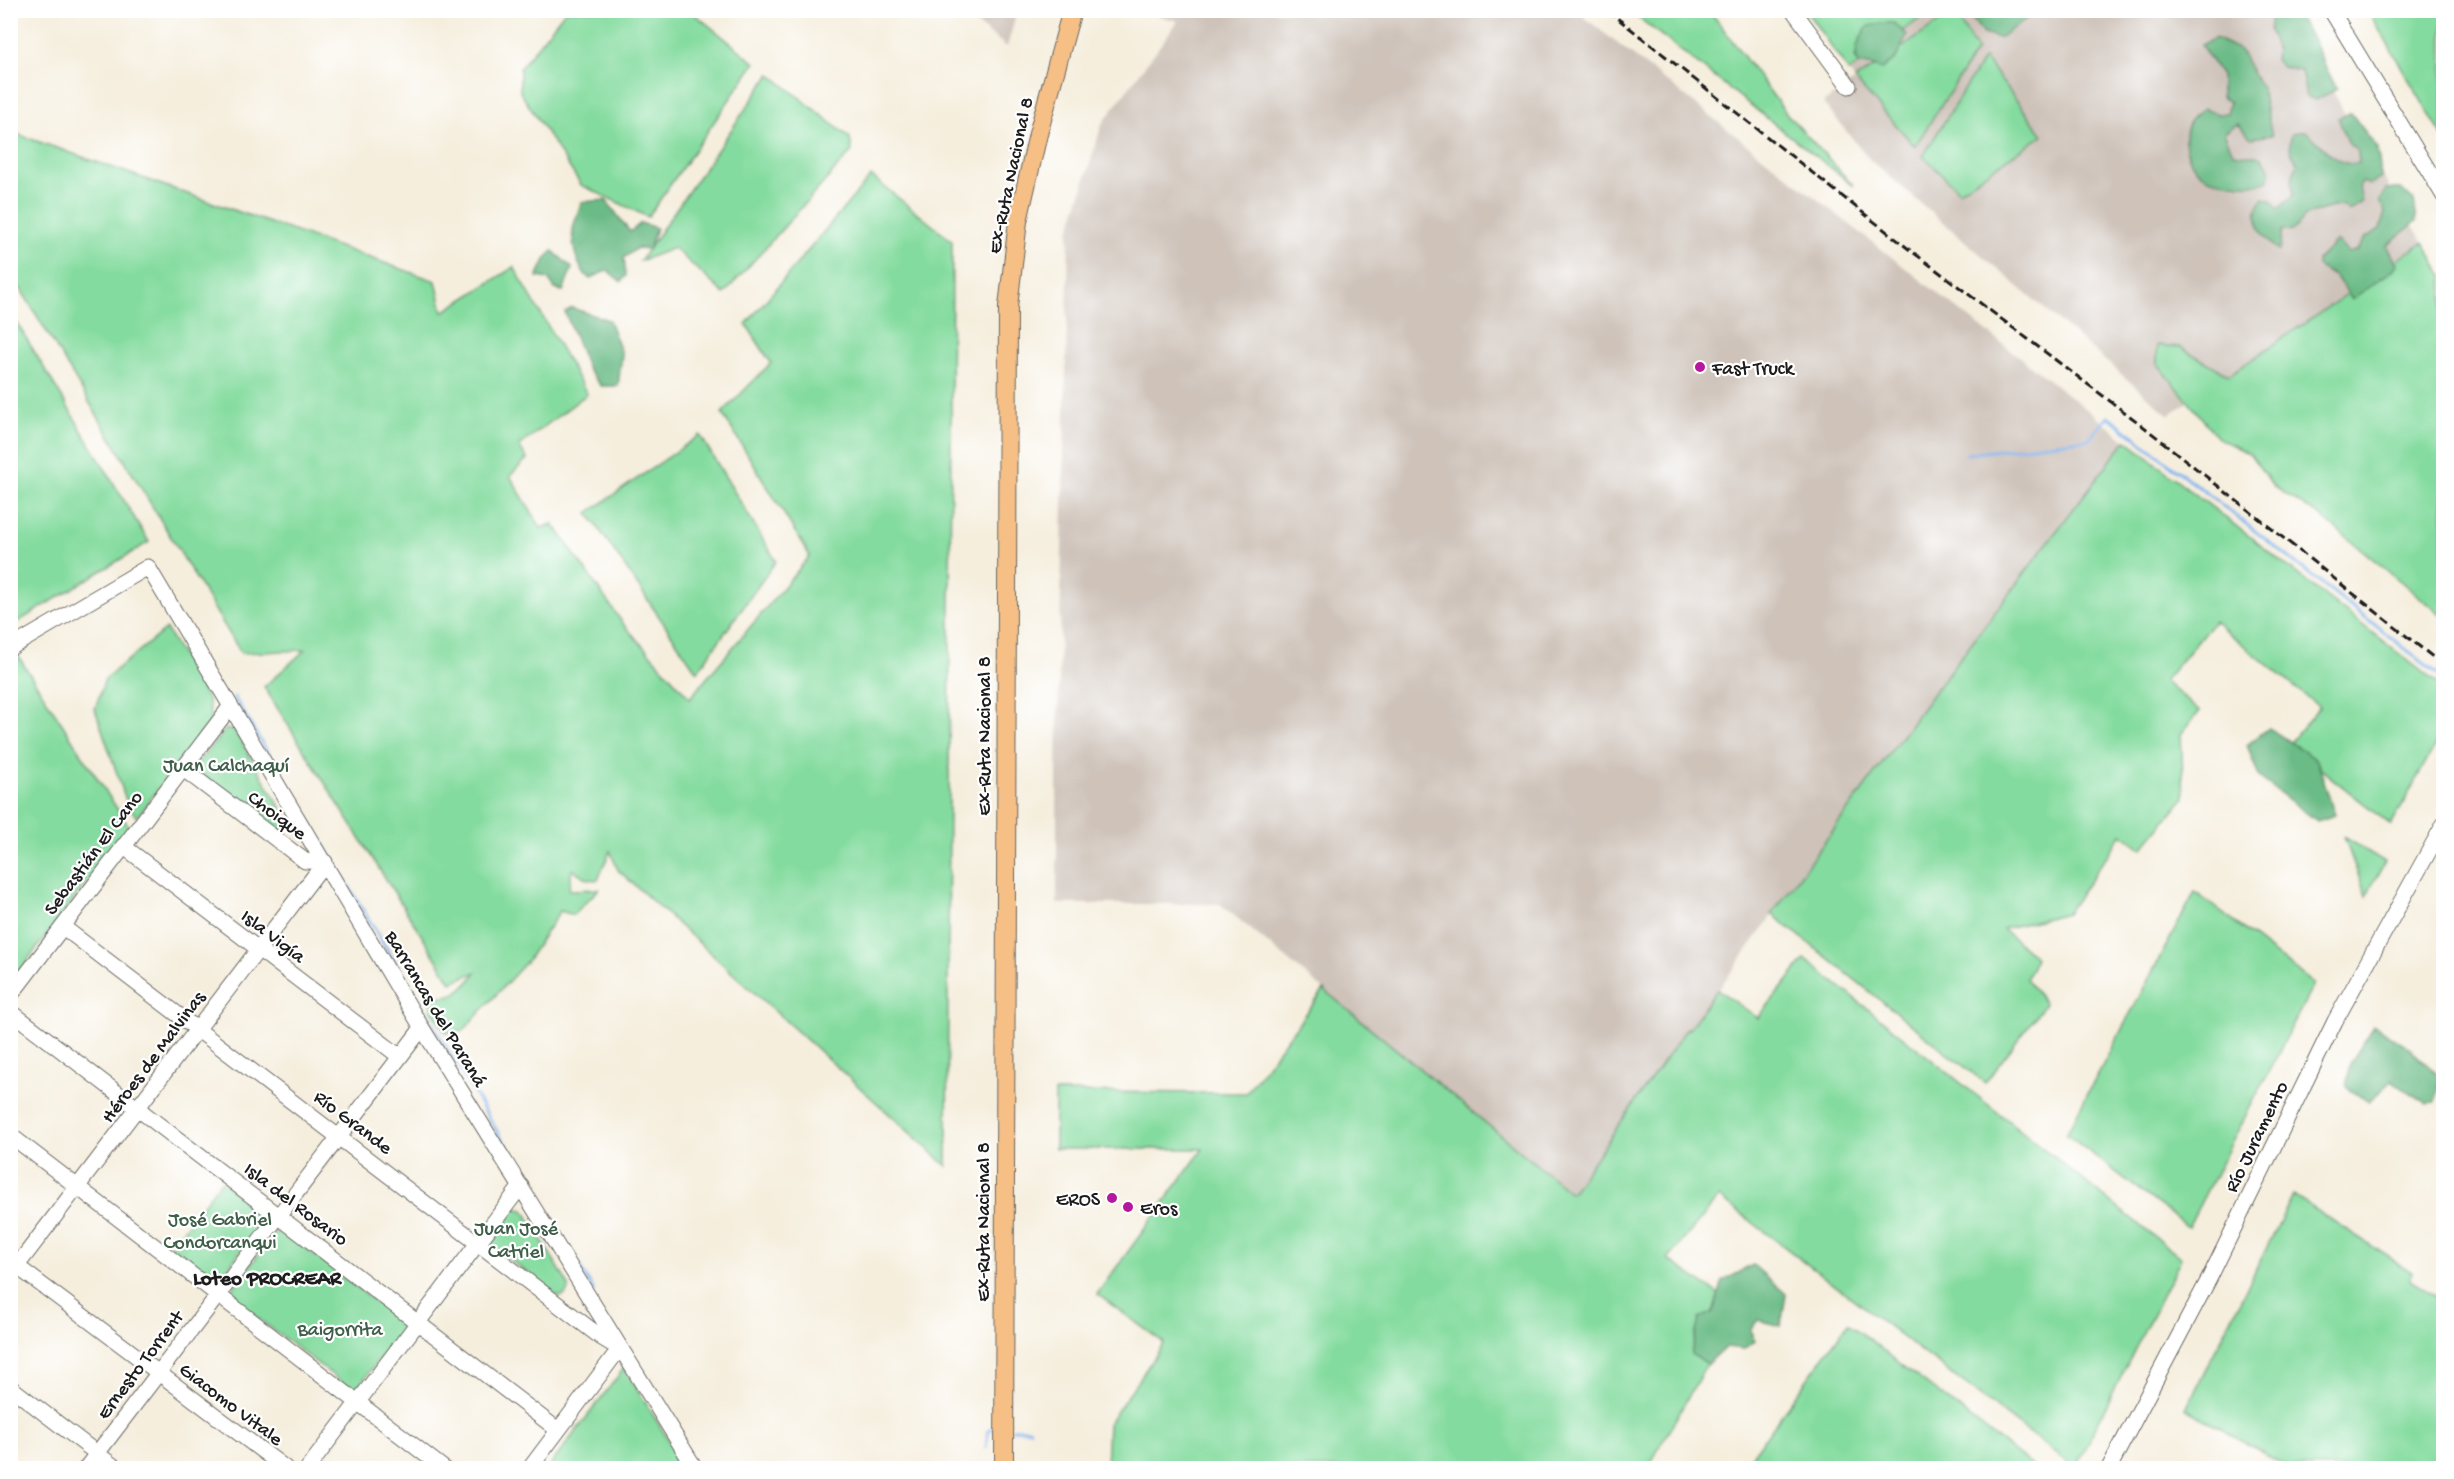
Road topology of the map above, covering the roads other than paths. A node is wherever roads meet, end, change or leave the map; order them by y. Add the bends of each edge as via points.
1 (1072, 10) edge
2 (1793, 10) edge
3 (2331, 10) edge
4 (1849, 86) dead end
5 (2444, 196) edge
6 (10, 648) edge
7 (230, 706) junction
8 (182, 768) junction
9 (2444, 824) edge
10 (123, 846) junction
11 (325, 862) junction
12 (63, 927) junction
13 (258, 950) junction
14 (10, 996) edge
15 (10, 1011) edge
16 (422, 1028) junction
17 (198, 1030) junction
18 (399, 1056) junction
19 (139, 1108) junction
20 (10, 1136) edge
21 (340, 1136) junction
22 (521, 1186) junction
23 (78, 1187) junction
24 (278, 1216) junction
25 (478, 1243) junction
26 (13, 1267) edge
27 (218, 1296) junction
28 (418, 1322) junction
29 (620, 1348) junction
30 (159, 1374) junction
31 (10, 1388) edge
32 (357, 1403) junction
33 (558, 1430) junction
34 (97, 1454) junction
35 (86, 1468) edge
36 (116, 1468) edge
37 (285, 1468) edge
38 (308, 1468) edge
39 (443, 1468) edge
40 (530, 1468) edge
41 (695, 1468) edge
42 (1004, 1468) edge
43 (2109, 1468) edge

1 - 42 main road, Ex-Ruta Nacional 8 via 1018,221 1008,307
2 - 4 street
3 - 5 street
6 - 7 street, Barrancas del Paraná via 148,567
7 - 8 street, Sebastián El Cano
7 - 11 street, Barrancas del Paraná
8 - 10 street, Sebastián El Cano
8 - 11 street, Choique via 306,861
9 - 43 street, Río Juramento via 2335,1021 2216,1264
10 - 12 street, Sebastián El Cano
10 - 13 street, Isla Vigía
11 - 13 street, Héroes de Malvinas
11 - 16 street, Barrancas del Paraná
12 - 14 street, Sebastián El Cano
12 - 17 street, Río Grande
13 - 17 street, Héroes de Malvinas
13 - 18 street, Isla Vigía
15 - 19 street, Isla del Rosario
16 - 18 street, Ernesto Torrent
16 - 22 street, Barrancas del Paraná
17 - 19 street, Héroes de Malvinas
17 - 21 street, Río Grande
18 - 21 street, Ernesto Torrent
19 - 23 street, Héroes de Malvinas
19 - 24 street, Isla del Rosario
20 - 23 street
21 - 24 street, Ernesto Torrent
21 - 25 street, Río Grande
22 - 25 street
22 - 29 street, Barrancas del Paraná
23 - 26 street, Héroes de Malvinas
23 - 27 street
24 - 27 street, Ernesto Torrent
24 - 28 street, Isla del Rosario
25 - 28 street
25 - 29 street, Río Grande
26 - 30 street, Giacomo Vitale
27 - 30 street, Ernesto Torrent
27 - 32 street
28 - 32 street
28 - 33 street, Isla del Rosario
29 - 33 street
29 - 41 street, Barrancas del Paraná
30 - 34 street, Ernesto Torrent
30 - 37 street, Giacomo Vitale
31 - 34 street
32 - 38 street
32 - 39 street
33 - 40 street
34 - 35 street, Ernesto Torrent
34 - 36 street

